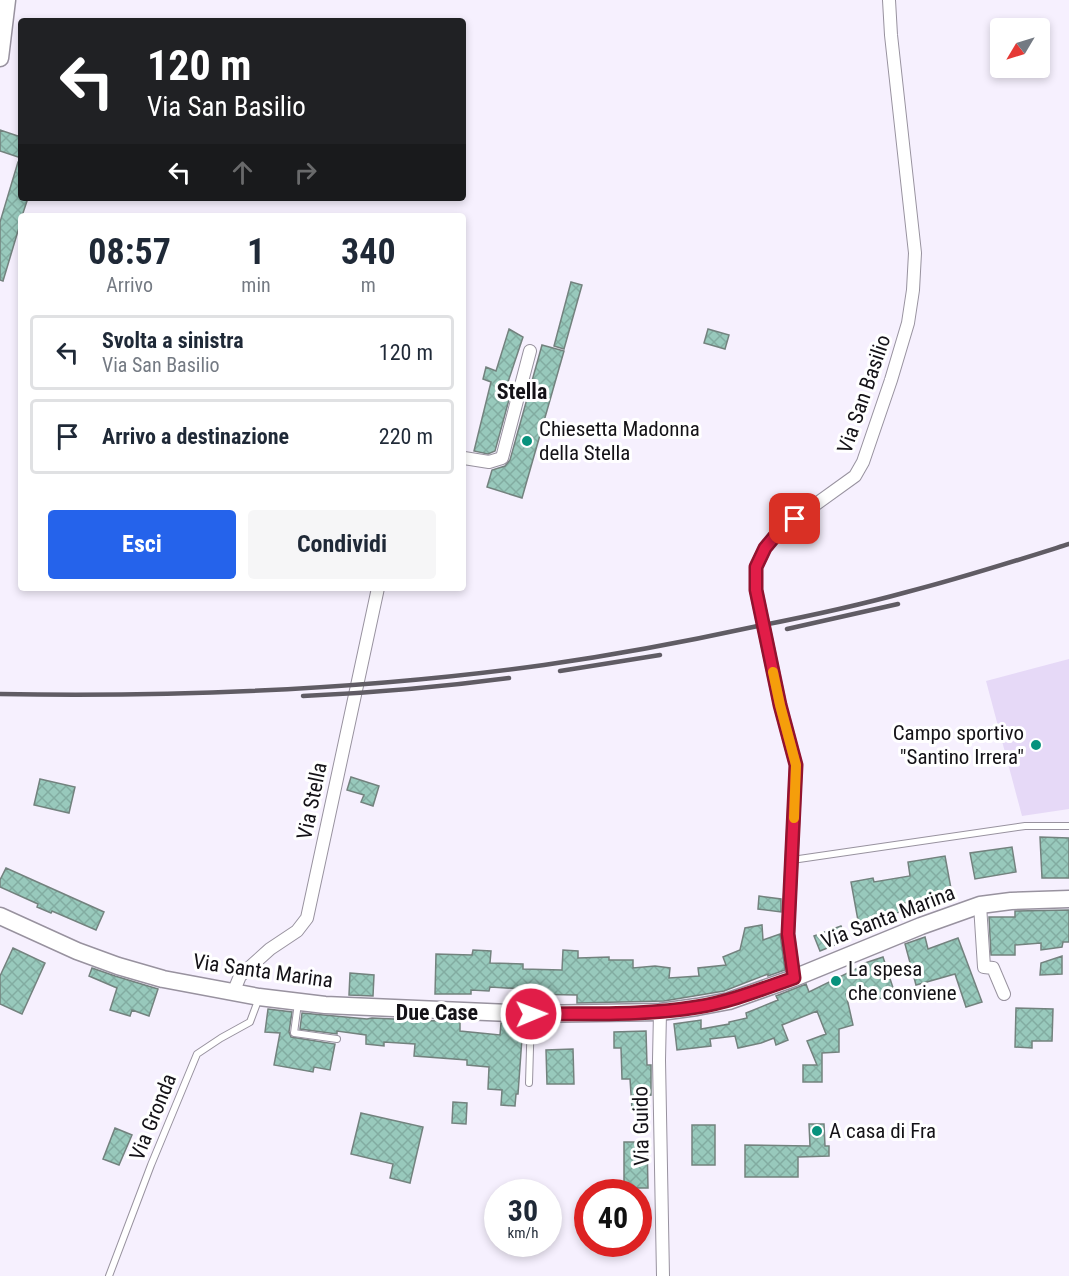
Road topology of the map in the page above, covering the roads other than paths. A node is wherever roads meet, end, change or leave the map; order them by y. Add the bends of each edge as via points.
1 (7, 0) edge
2 (889, 0) edge
3 (0, 58) edge
4 (530, 351) dead end
5 (466, 458) edge
6 (377, 591) edge
7 (1069, 826) edge
8 (792, 860) junction
9 (1069, 899) edge
10 (980, 905) junction
11 (0, 916) edge
12 (794, 978) junction
13 (233, 993) junction
14 (1004, 994) dead end
15 (259, 997) junction
16 (298, 1002) junction
17 (660, 1012) junction
18 (531, 1014) junction
19 (337, 1039) dead end
20 (529, 1083) dead end
21 (109, 1276) edge
22 (663, 1276) edge

1 - 3 street
2 - 8 street, Via San Basilio via 915,253 908,323 855,476 780,530 756,567 756,590 796,765
4 - 5 street via 502,458 489,462
6 - 13 street, Via Stella via 307,918 297,931 240,976
7 - 8 lane via 1025,826
8 - 12 street, Via San Basilio via 788,934
9 - 10 street, Via Santa Marina
10 - 12 street, Via Santa Marina
10 - 14 street, Via Santa Marina via 984,967 993,968
11 - 13 street, Via Santa Marina via 118,966
12 - 17 street, Via Santa Marina via 729,1001
13 - 15 street, Via Santa Marina
15 - 16 street, Via Santa Marina
15 - 21 lane, Via Gronda via 250,1022 197,1054
16 - 18 street, Via Santa Marina
16 - 19 lane via 294,1032
17 - 18 street, Via Santa Marina
17 - 22 street, Via Guido
18 - 20 lane

